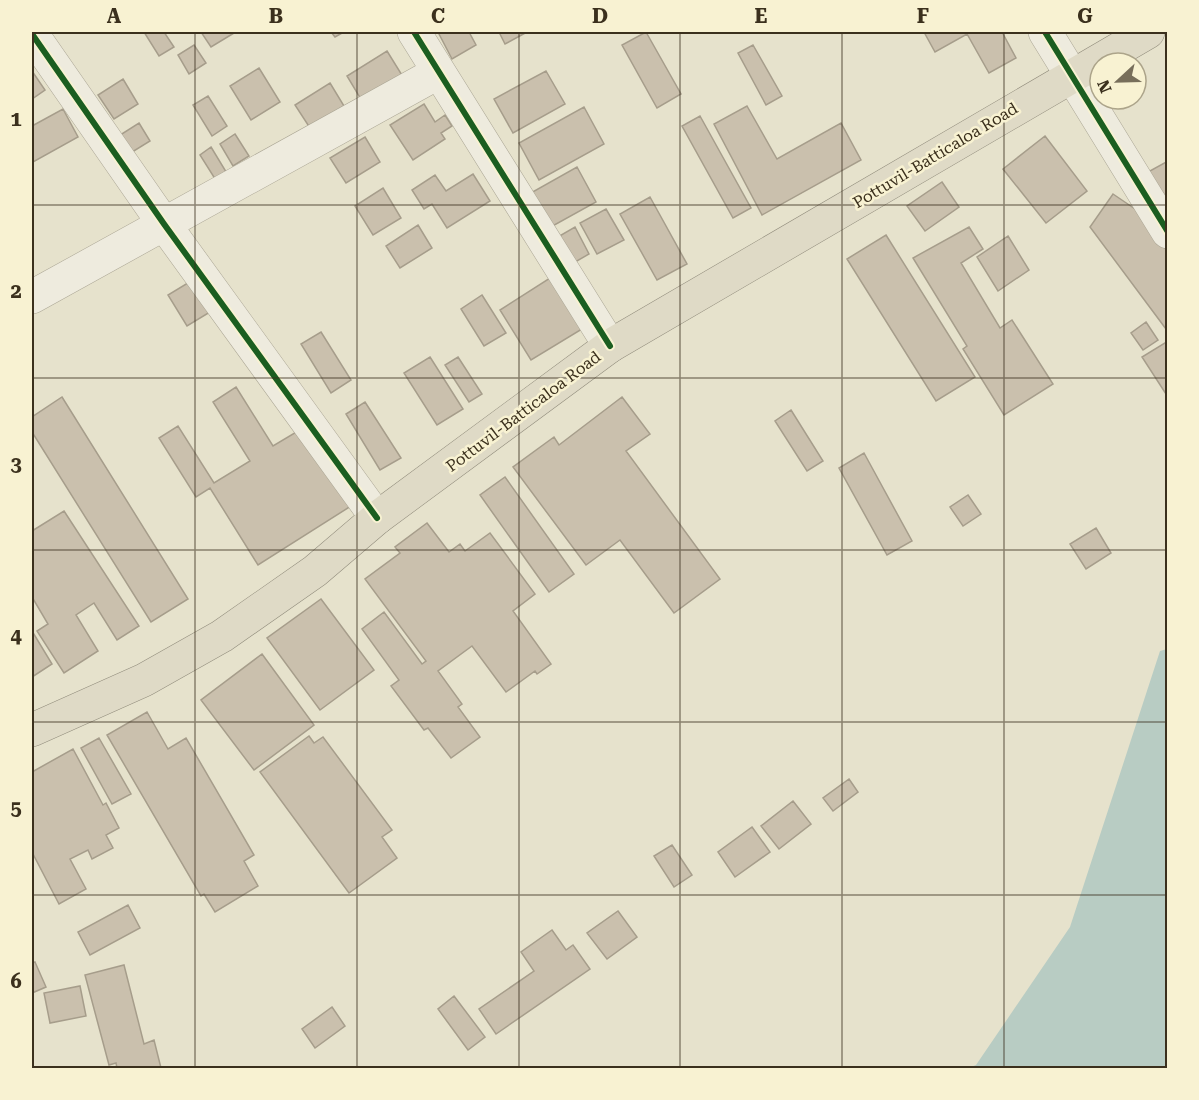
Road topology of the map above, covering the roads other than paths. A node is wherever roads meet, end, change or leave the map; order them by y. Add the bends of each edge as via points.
1 (414, 32) edge
2 (1045, 32) edge
3 (1148, 32) edge
4 (32, 34) edge
5 (439, 72) junction
6 (1073, 74) junction
7 (164, 224) junction
8 (1167, 232) edge
9 (32, 297) edge
10 (610, 346) junction
11 (377, 518) junction
12 (32, 730) edge

1 - 5 street
2 - 6 street
3 - 6 highway, Pottuvil-Batticaloa Road
4 - 7 street
5 - 7 street
5 - 10 street
6 - 8 street
6 - 10 highway, Pottuvil-Batticaloa Road
7 - 9 street
7 - 11 street
10 - 11 highway, Pottuvil-Batticaloa Road
11 - 12 highway, Pottuvil-Batticaloa Road via 315,571 222,636 144,680

